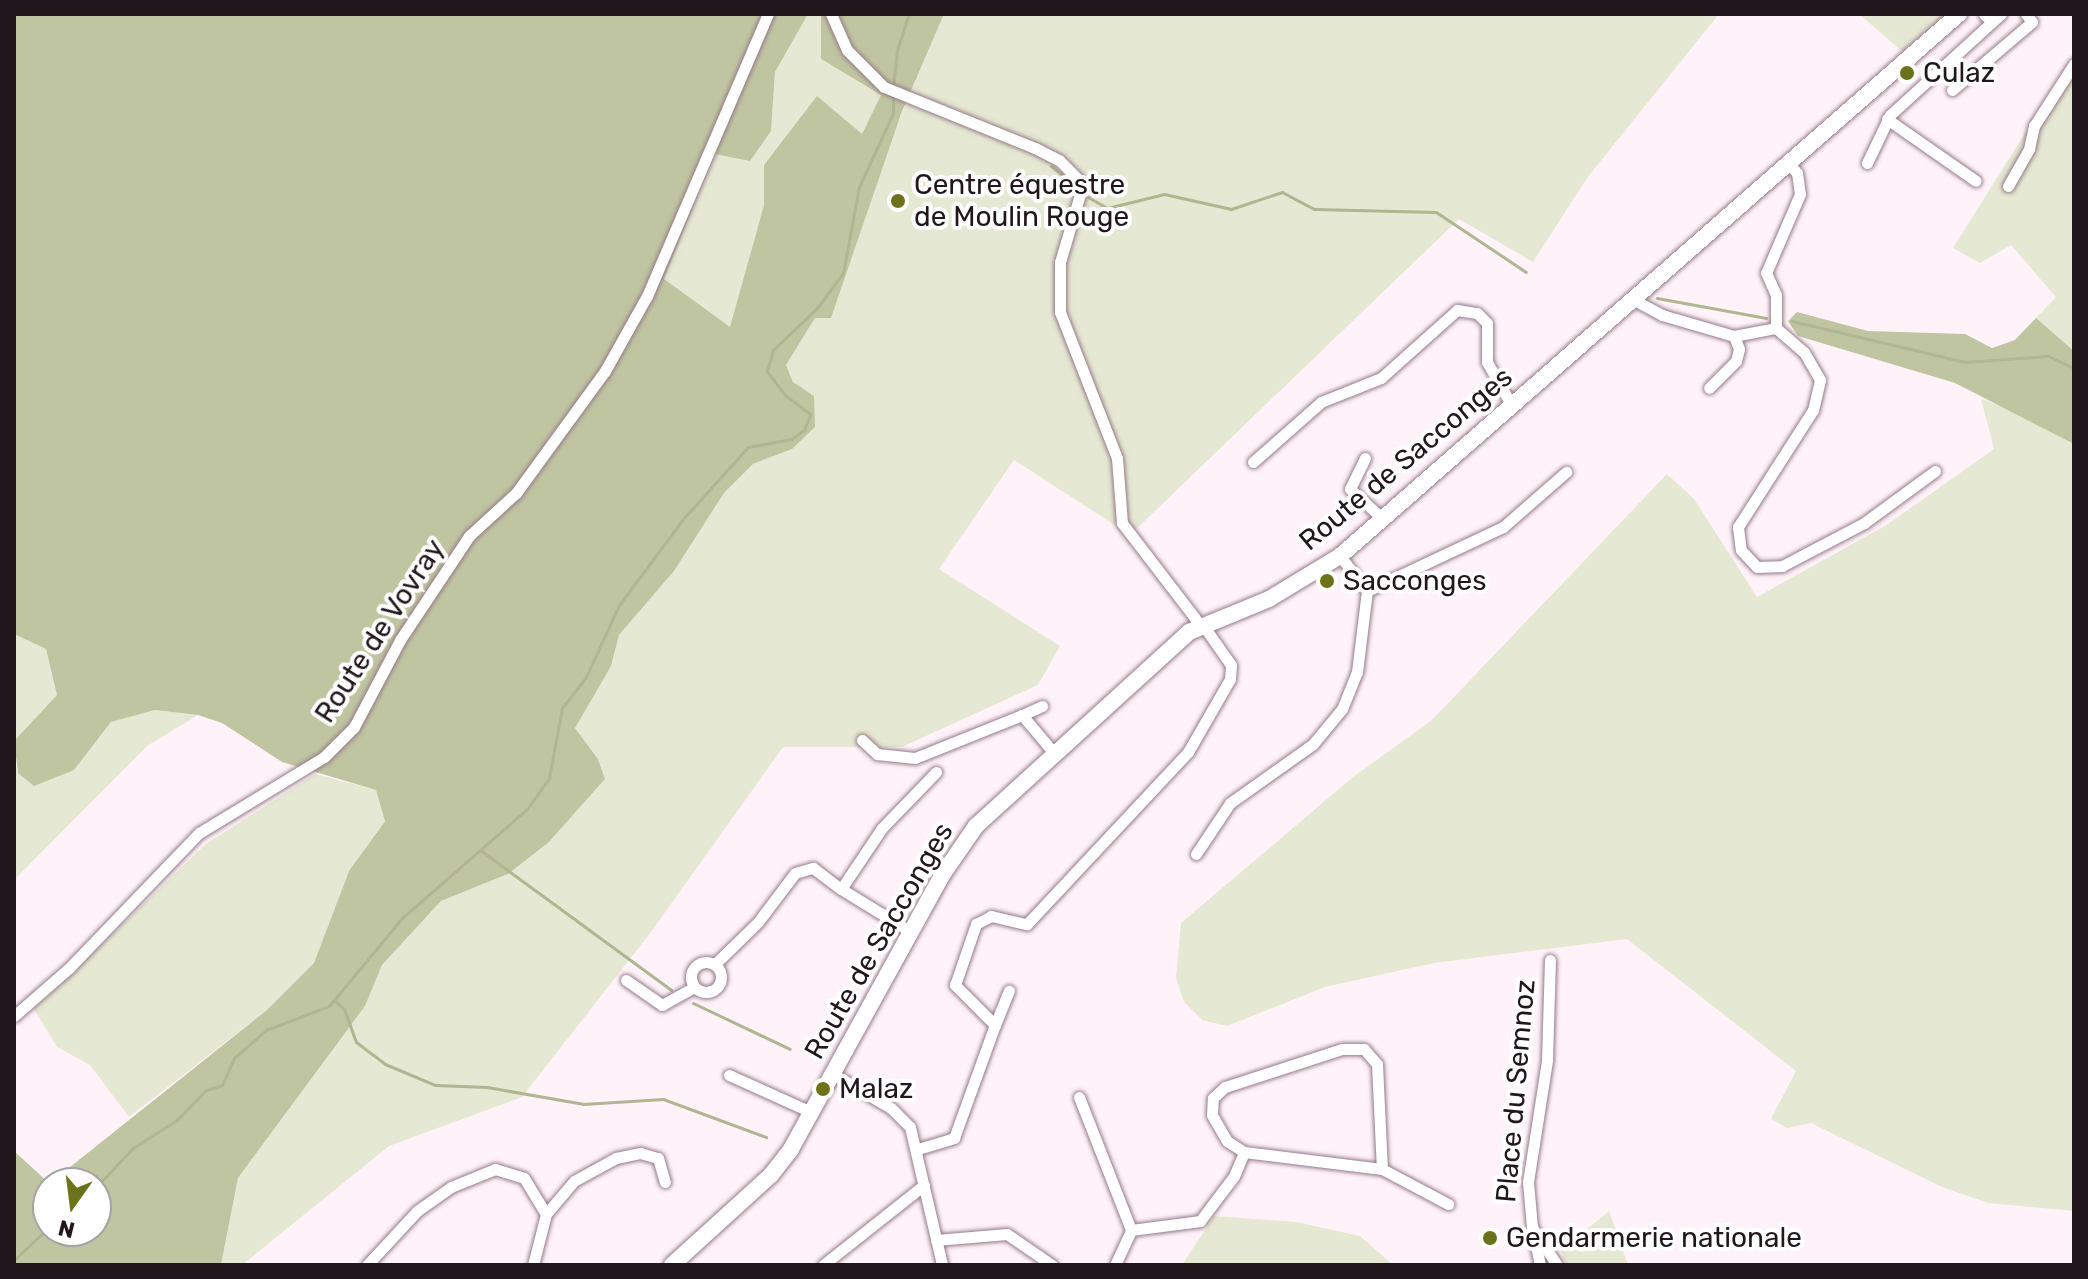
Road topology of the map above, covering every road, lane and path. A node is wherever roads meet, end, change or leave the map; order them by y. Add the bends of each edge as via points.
1 (768, 14) edge
2 (831, 14) edge
3 (1959, 14) edge
4 (2026, 14) edge
5 (1992, 17) edge
6 (2074, 64) edge
7 (1952, 90) dead end
8 (1887, 119) junction
9 (1788, 163) junction
10 (1867, 163) dead end
11 (1976, 181) dead end
12 (2008, 186) dead end
13 (1632, 299) junction
14 (1776, 328) junction
15 (1734, 336) junction
16 (1709, 388) dead end
17 (1511, 404) junction
18 (1365, 458) dead end
19 (1253, 462) dead end
20 (1935, 471) dead end
21 (1566, 472) dead end
22 (1383, 519) junction
23 (1340, 556) junction
24 (1367, 591) junction
25 (1202, 626) junction
26 (1042, 706) dead end
27 (1022, 715) junction
28 (862, 740) dead end
29 (1053, 752) junction
30 (936, 772) dead end
31 (1196, 854) dead end
32 (841, 889) junction
33 (911, 932) junction
34 (1550, 960) dead end
35 (715, 964) junction
36 (626, 980) dead end
37 (694, 987) junction
38 (1009, 991) dead end
39 (14, 1016) edge
40 (995, 1025) junction
41 (833, 1074) junction
42 (729, 1075) dead end
43 (1079, 1097) dead end
44 (811, 1112) junction
45 (918, 1149) junction
46 (1244, 1152) junction
47 (1382, 1169) junction
48 (665, 1182) dead end
49 (924, 1185) junction
50 (1448, 1204) dead end
51 (546, 1214) junction
52 (1532, 1227) junction
53 (1131, 1230) junction
54 (936, 1240) junction
55 (1534, 1262) edge
56 (679, 1263) edge
57 (367, 1265) edge
58 (533, 1265) edge
59 (823, 1265) edge
60 (942, 1265) edge
61 (1052, 1265) edge
62 (1115, 1265) edge
63 (1557, 1265) edge

1 - 39 street, Route de Vovray via 647,296 605,371 549,452 469,536 400,640 354,727 324,757 199,833 69,968
2 - 25 street via 847,50 884,87 1059,160 1083,184 1060,262 1060,312 1117,458 1122,523
3 - 9 street, Route de Sacconges
4 - 7 street via 2032,22
5 - 8 street
6 - 12 street via 2034,126 2029,149
8 - 10 street
8 - 11 street
9 - 13 street, Route de Sacconges
9 - 14 street via 1797,173 1800,194 1766,273 1776,295
13 - 15 street via 1662,315
13 - 17 street, Route de Sacconges
14 - 15 street
14 - 20 street via 1804,352 1820,380 1813,410 1738,527 1741,550 1757,567 1782,566 1864,523
15 - 16 street via 1736,361
17 - 19 street via 1487,362 1487,323 1477,313 1457,310 1381,378 1321,402
17 - 22 street, Route de Sacconges
18 - 22 street via 1350,489
21 - 24 street via 1503,527
22 - 23 street, Route de Sacconges
23 - 24 street
23 - 25 street, Route de Sacconges via 1269,599
24 - 31 street via 1357,672 1342,709 1313,744 1230,803
25 - 29 street, Route de Sacconges
25 - 40 street via 1231,670 1228,686 1188,752 1027,924 991,916 976,924 955,985
26 - 27 street
27 - 28 street via 915,758 877,754
27 - 29 street
29 - 33 street, Route de Sacconges via 976,826
30 - 32 street via 882,828
32 - 33 street
32 - 35 street via 813,868 795,873 758,922
33 - 41 street, Route de Sacconges
34 - 52 street, Place du Semnoz via 1547,1060 1527,1197
35 - 37 street via 695,966
35 - 37 street via 719,984 707,992
36 - 37 street via 662,1005
38 - 40 street
40 - 45 street via 954,1138
41 - 44 street, Route de Sacconges
41 - 45 street via 903,1118
42 - 44 street
43 - 53 street
44 - 56 street, Route de Sacconges via 771,1175
45 - 49 street
46 - 47 street
46 - 47 street via 1227,1141 1212,1115 1213,1098 1225,1087 1342,1049 1364,1049 1377,1064
46 - 53 street via 1234,1176 1200,1221
47 - 50 street
48 - 51 street via 658,1158 640,1153 616,1158 574,1181
49 - 54 street
49 - 59 street
51 - 57 street via 524,1178 505,1170 487,1171 417,1211
51 - 58 street
52 - 55 street, Place du Semnoz
52 - 63 street
53 - 62 street
54 - 60 street
54 - 61 street via 1007,1234

